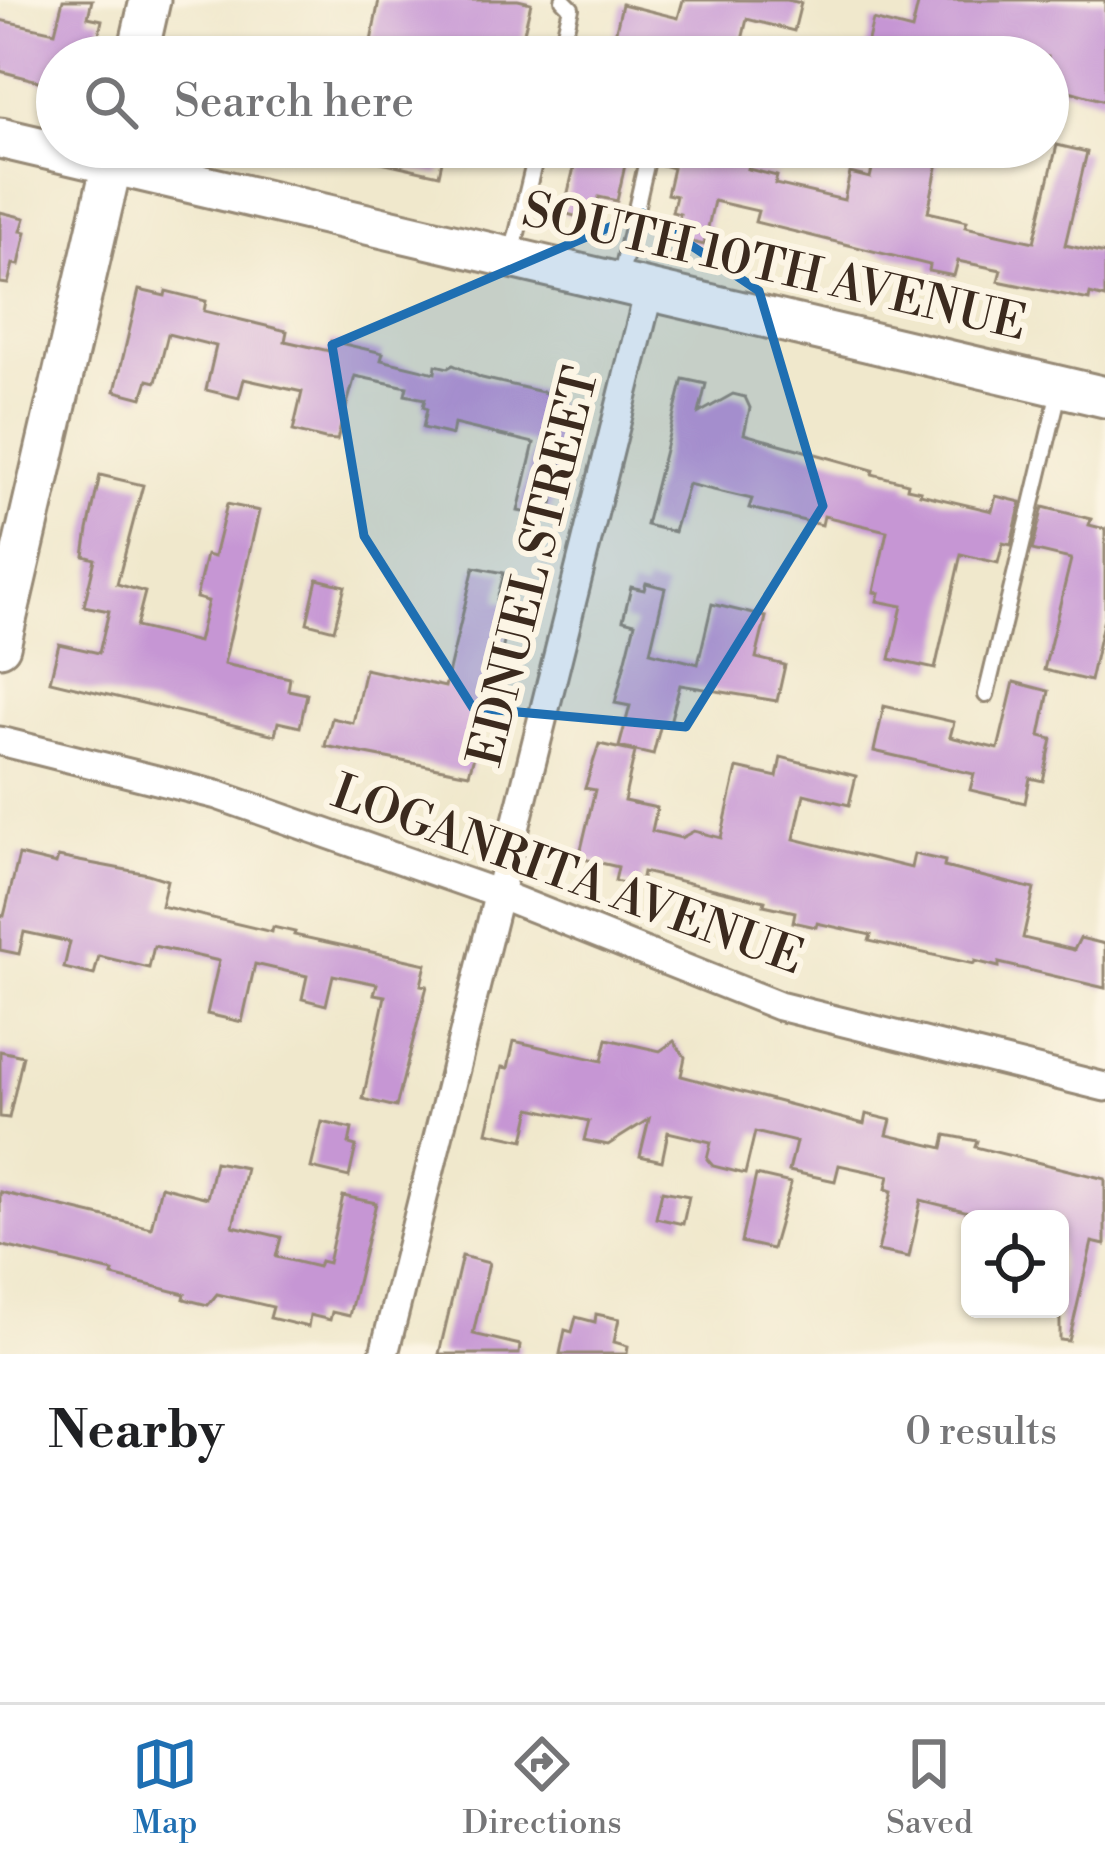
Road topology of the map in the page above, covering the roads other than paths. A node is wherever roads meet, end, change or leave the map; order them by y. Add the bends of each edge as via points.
1 (150, 0) edge
2 (563, 0) edge
3 (142, 36) edge
4 (565, 36) edge
5 (0, 139) edge
6 (36, 144) edge
7 (111, 168) edge
8 (160, 168) edge
9 (533, 168) edge
10 (648, 168) edge
11 (511, 259) junction
12 (634, 288) junction
13 (1060, 387) junction
14 (1105, 397) edge
15 (12, 547) edge
16 (0, 646) edge
17 (986, 695) dead end
18 (0, 741) edge
19 (500, 894) junction
20 (1105, 1087) edge
21 (384, 1354) edge

1 - 3 street
2 - 4 lane via 571,8
5 - 6 street, SOUTH 10TH AVENUE
7 - 15 street
8 - 11 street, SOUTH 10TH AVENUE
9 - 11 lane
10 - 12 lane
11 - 12 street, SOUTH 10TH AVENUE
12 - 13 street, SOUTH 10TH AVENUE
12 - 19 street, EDNUEL STREET
13 - 14 street, SOUTH 10TH AVENUE
13 - 17 lane
15 - 16 street
18 - 19 street, LOGANRITA AVENUE via 217,795
19 - 20 street, LOGANRITA AVENUE via 779,1006
19 - 21 street, EDNUEL STREET

